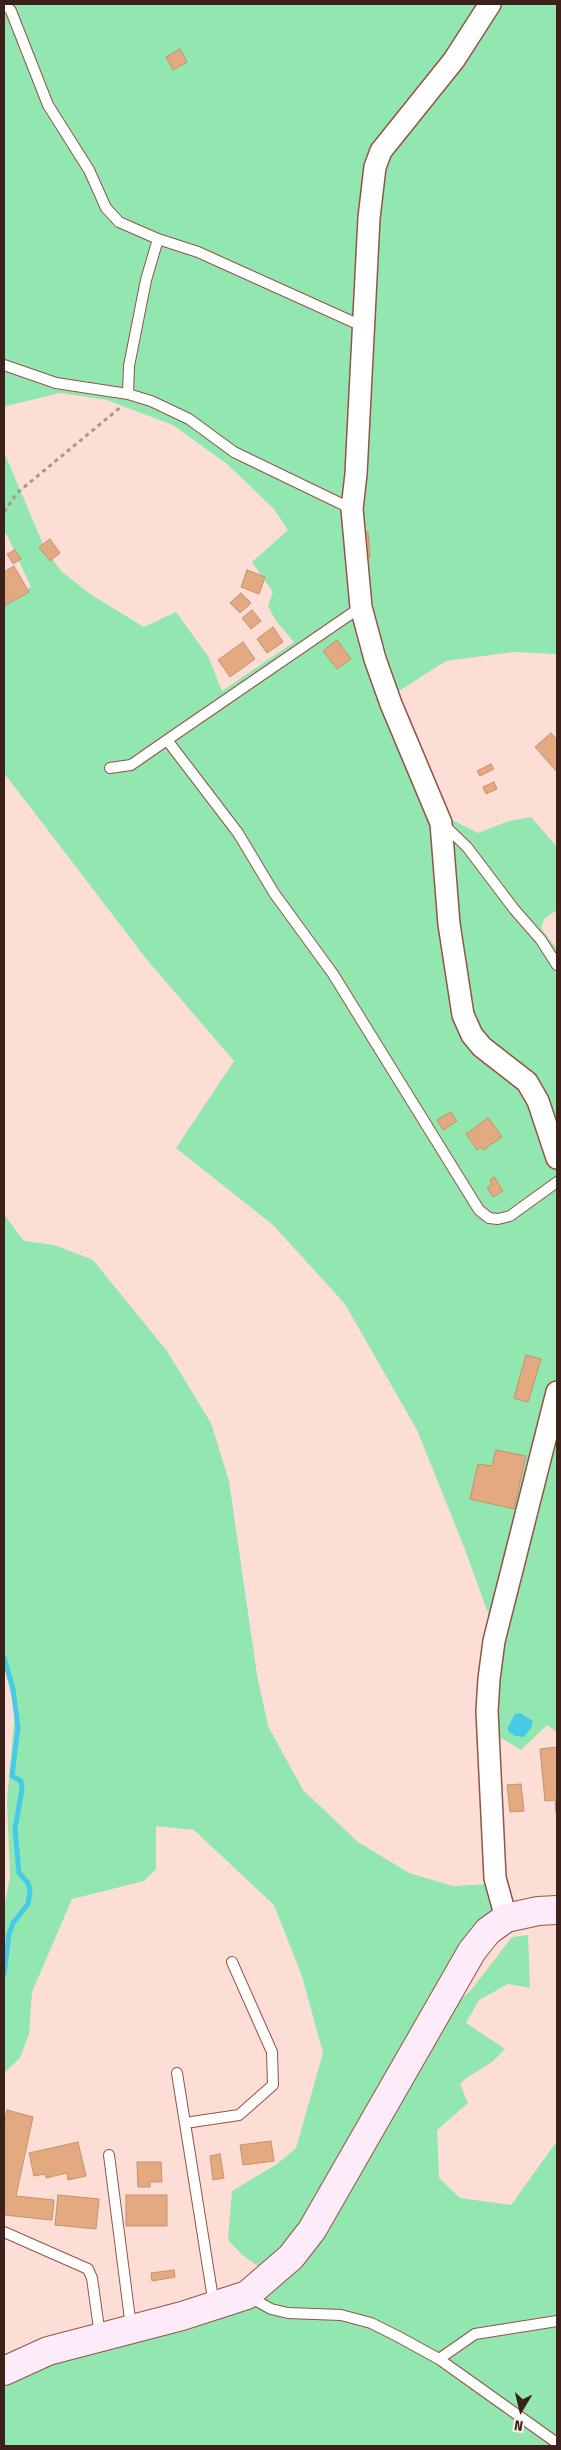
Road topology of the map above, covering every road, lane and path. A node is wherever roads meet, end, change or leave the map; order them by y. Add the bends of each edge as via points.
1 (5, 4) edge
2 (490, 4) edge
3 (158, 239) junction
4 (362, 326) junction
5 (4, 365) edge
6 (131, 395) junction
7 (352, 509) junction
8 (4, 512) edge
9 (361, 607) junction
10 (167, 740) junction
11 (110, 768) dead end
12 (441, 823) junction
13 (557, 965) edge
14 (557, 1158) edge
15 (557, 1182) edge
16 (557, 1392) edge
17 (557, 1910) edge
18 (506, 1918) junction
19 (232, 1962) dead end
20 (178, 2073) dead end
21 (185, 2123) junction
22 (109, 2155) dead end
23 (4, 2232) edge
24 (247, 2295) junction
25 (214, 2306) junction
26 (557, 2321) edge
27 (131, 2328) junction
28 (100, 2337) junction
29 (439, 2359) junction
30 (4, 2371) edge
31 (557, 2443) edge

1 - 3 lane via 11,11 48,104 89,170 106,208 119,222
2 - 4 street via 454,60 381,150 375,167 369,218
3 - 4 lane via 198,252
3 - 6 lane via 146,280 129,366
4 - 7 street
5 - 6 lane via 56,383
6 - 7 lane via 189,419 234,452
6 - 8 path via 17,493
7 - 9 street
9 - 10 lane
9 - 12 street via 391,704
10 - 11 lane via 131,765
10 - 15 lane via 238,833 274,893 333,974 479,1210 489,1218 510,1216
12 - 13 lane via 467,846
12 - 14 street via 449,924 463,1015 482,1047 527,1082 538,1101
16 - 18 street via 494,1641 489,1679 487,1711 495,1878
17 - 18 street
18 - 24 street via 488,1931 472,1951 312,2230 291,2257
19 - 21 lane via 272,2052 273,2085 239,2115
20 - 21 lane
21 - 25 lane
22 - 27 lane
23 - 28 lane via 88,2269
24 - 25 street
24 - 29 lane via 271,2309 288,2313 341,2315 371,2323
25 - 27 street
26 - 29 lane via 475,2334
27 - 28 street
28 - 30 street via 48,2351
29 - 31 lane

